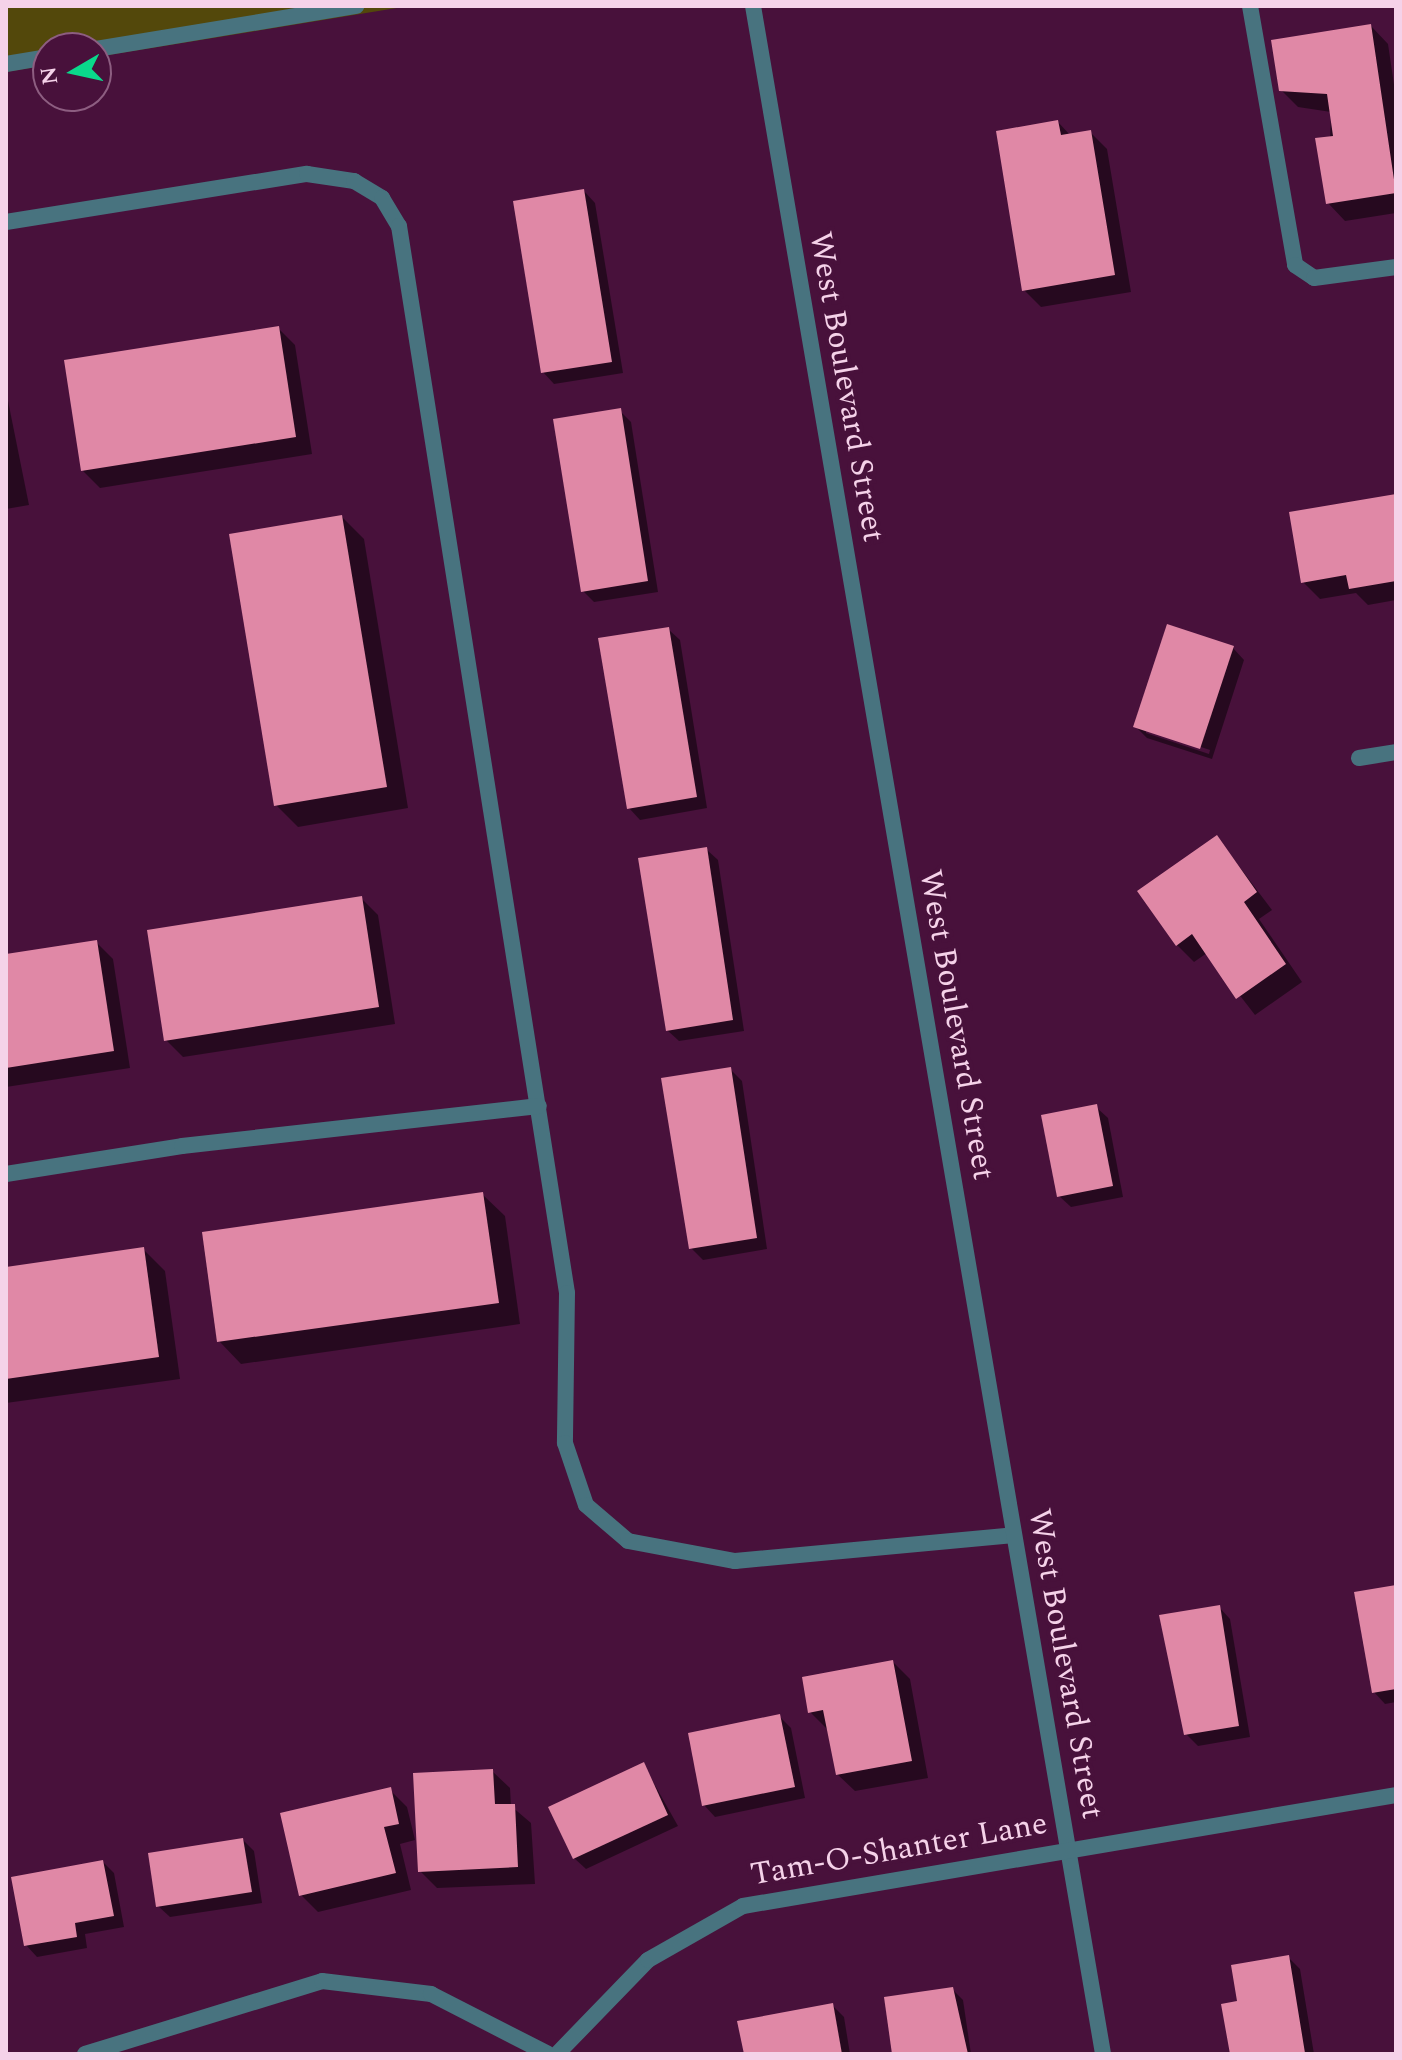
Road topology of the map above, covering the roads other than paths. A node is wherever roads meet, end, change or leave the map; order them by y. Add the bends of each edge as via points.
1 (356, 6) edge
2 (753, 6) edge
3 (1250, 6) edge
4 (112, 46) edge
5 (32, 60) edge
6 (6, 64) edge
7 (6, 222) edge
8 (1396, 267) edge
9 (1396, 752) edge
10 (1359, 758) dead end
11 (539, 1106) junction
12 (6, 1174) edge
13 (1014, 1535) junction
14 (1396, 1795) edge
15 (1067, 1848) junction
16 (85, 2054) edge
17 (548, 2054) edge
18 (557, 2054) edge
19 (1103, 2054) edge

1 - 4 street
2 - 13 street, West Boulevard Street
3 - 8 street via 1295,265 1314,278
5 - 6 street
7 - 11 street via 307,174 354,181 388,207 412,284
9 - 10 street
11 - 12 street via 182,1146
11 - 13 street via 567,1293 565,1443 586,1505 628,1541 735,1561
13 - 15 street, West Boulevard Street
14 - 15 street, Tam-O-Shanter Lane
15 - 18 street, Tam-O-Shanter Lane via 743,1906 648,1960
15 - 19 street, West Boulevard Street
16 - 17 street via 322,1981 431,1994

